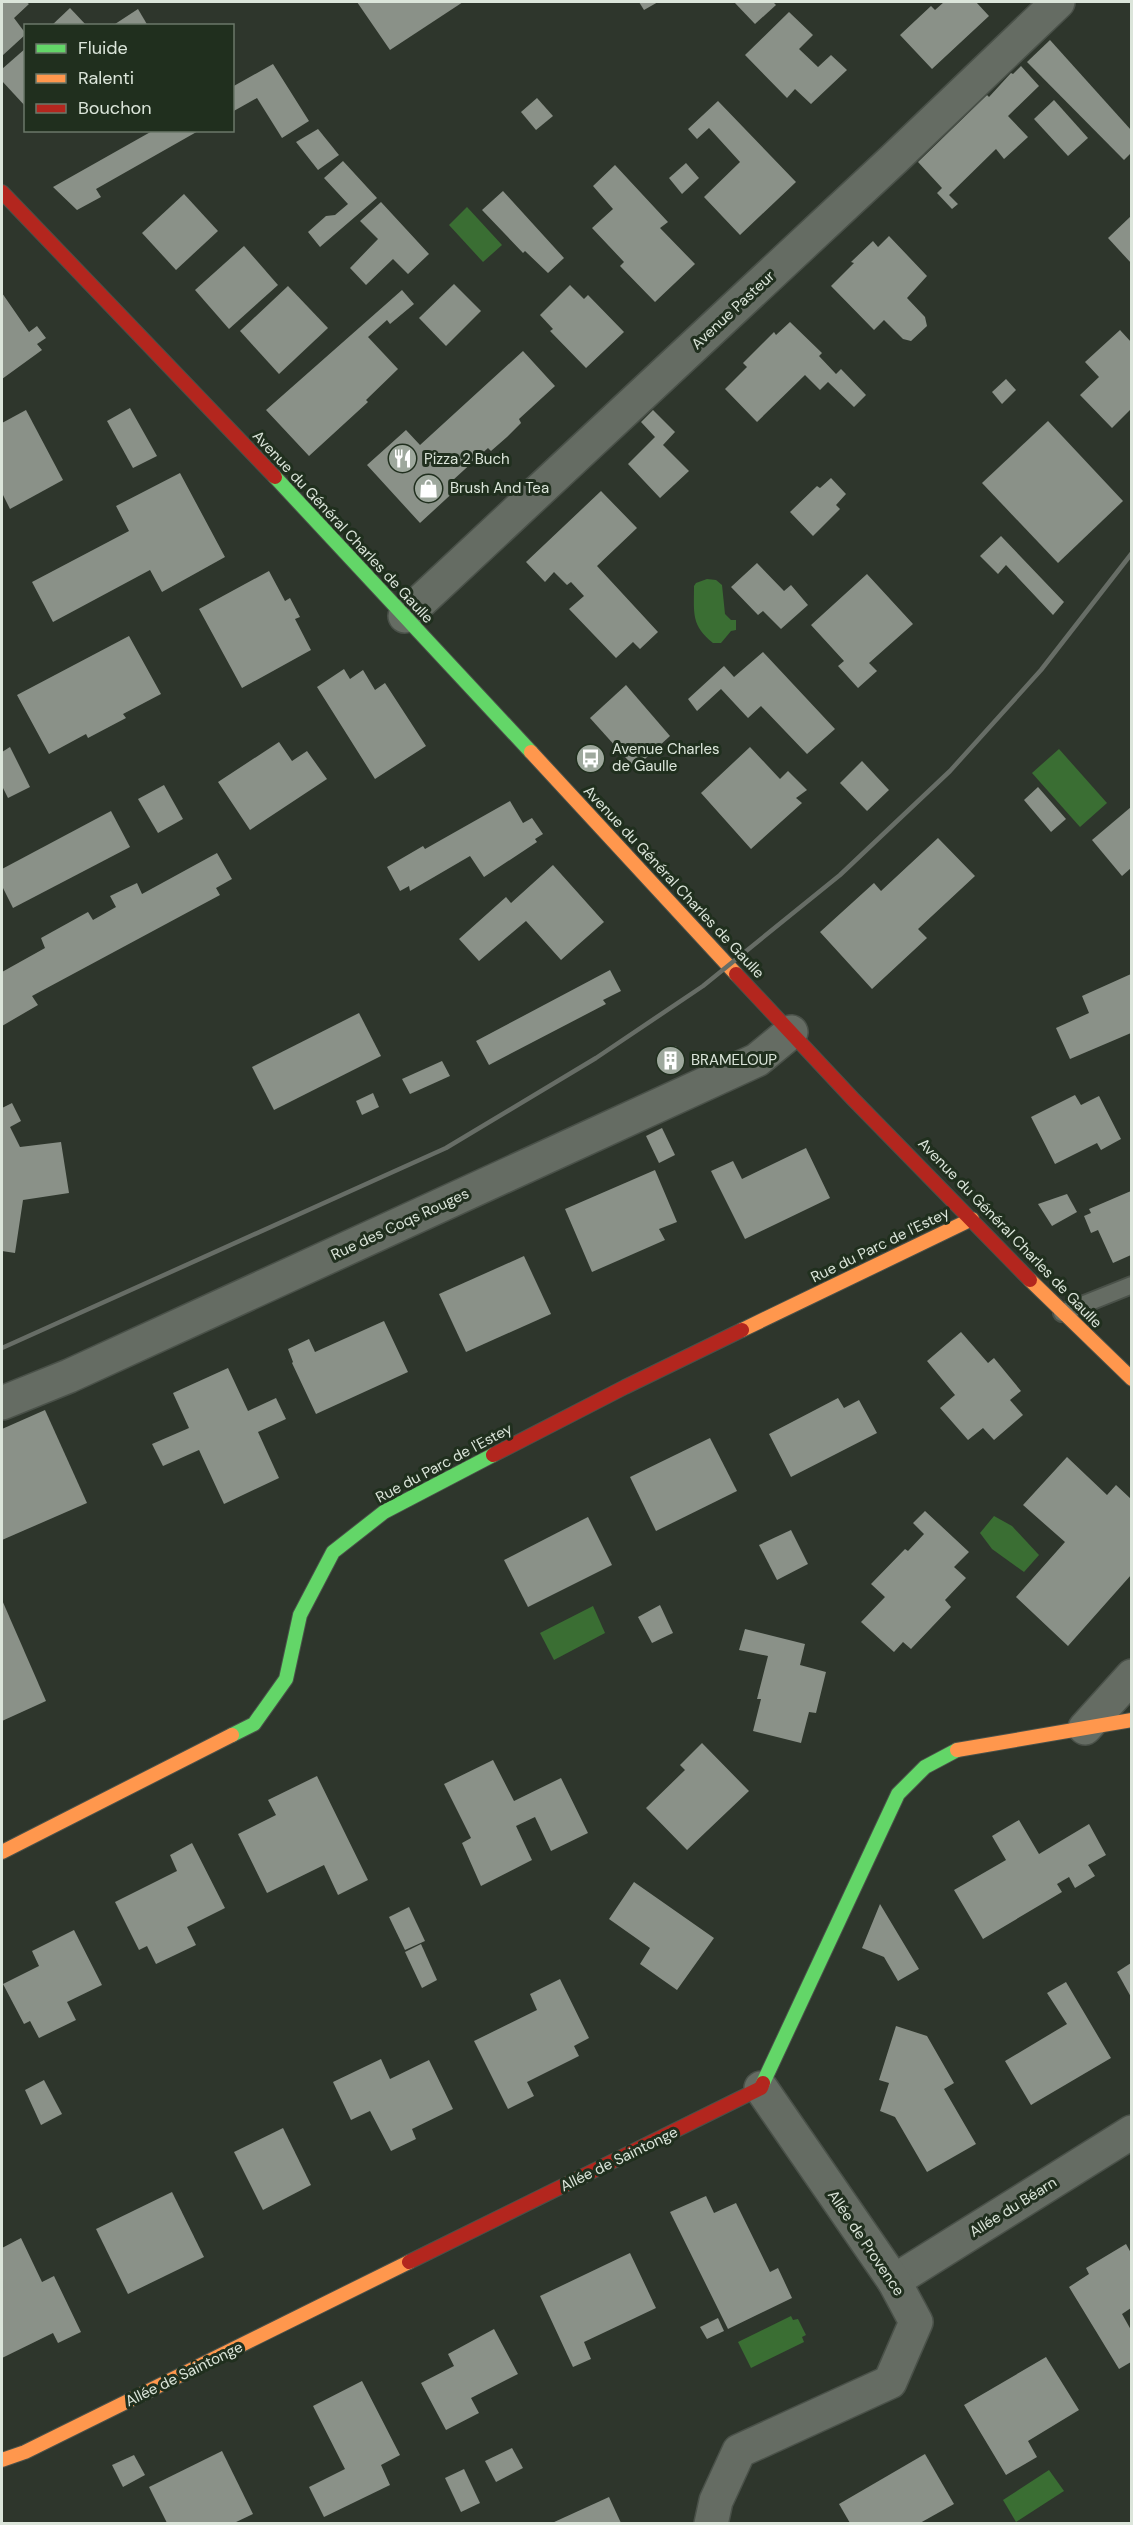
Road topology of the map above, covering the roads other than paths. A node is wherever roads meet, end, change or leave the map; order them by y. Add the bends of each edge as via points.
1 (1058, 2) edge
2 (2, 192) edge
3 (405, 616) junction
4 (791, 1032) junction
5 (972, 1219) junction
6 (1131, 1286) edge
7 (1062, 1313) junction
8 (1131, 1379) edge
9 (2, 1403) edge
10 (1131, 1676) edge
11 (1131, 1720) edge
12 (1085, 1728) junction
13 (2, 1852) edge
14 (761, 2088) junction
15 (1131, 2132) edge
16 (894, 2281) junction
17 (2, 2460) edge
18 (711, 2523) edge

1 - 3 street, Avenue Pasteur
2 - 3 street, Avenue du Général Charles de Gaulle
3 - 4 street, Avenue du Général Charles de Gaulle
4 - 5 street, Avenue du Général Charles de Gaulle
4 - 9 street, Rue des Coqs Rouges via 757,1060 69,1376
5 - 7 street, Avenue du Général Charles de Gaulle
5 - 13 street, Rue du Parc de l'Estey via 625,1387 384,1512 333,1552 300,1615 286,1679 254,1724
6 - 7 lane
7 - 8 street, Avenue du Général Charles de Gaulle
10 - 12 street
11 - 12 street
12 - 14 street via 960,1748 925,1767 898,1794
14 - 16 street, Allée de Provence
14 - 17 street, Allée de Saintonge
15 - 16 street, Allée du Béarn
16 - 18 street, Allée de Provence via 916,2322 890,2382 739,2451 716,2501

